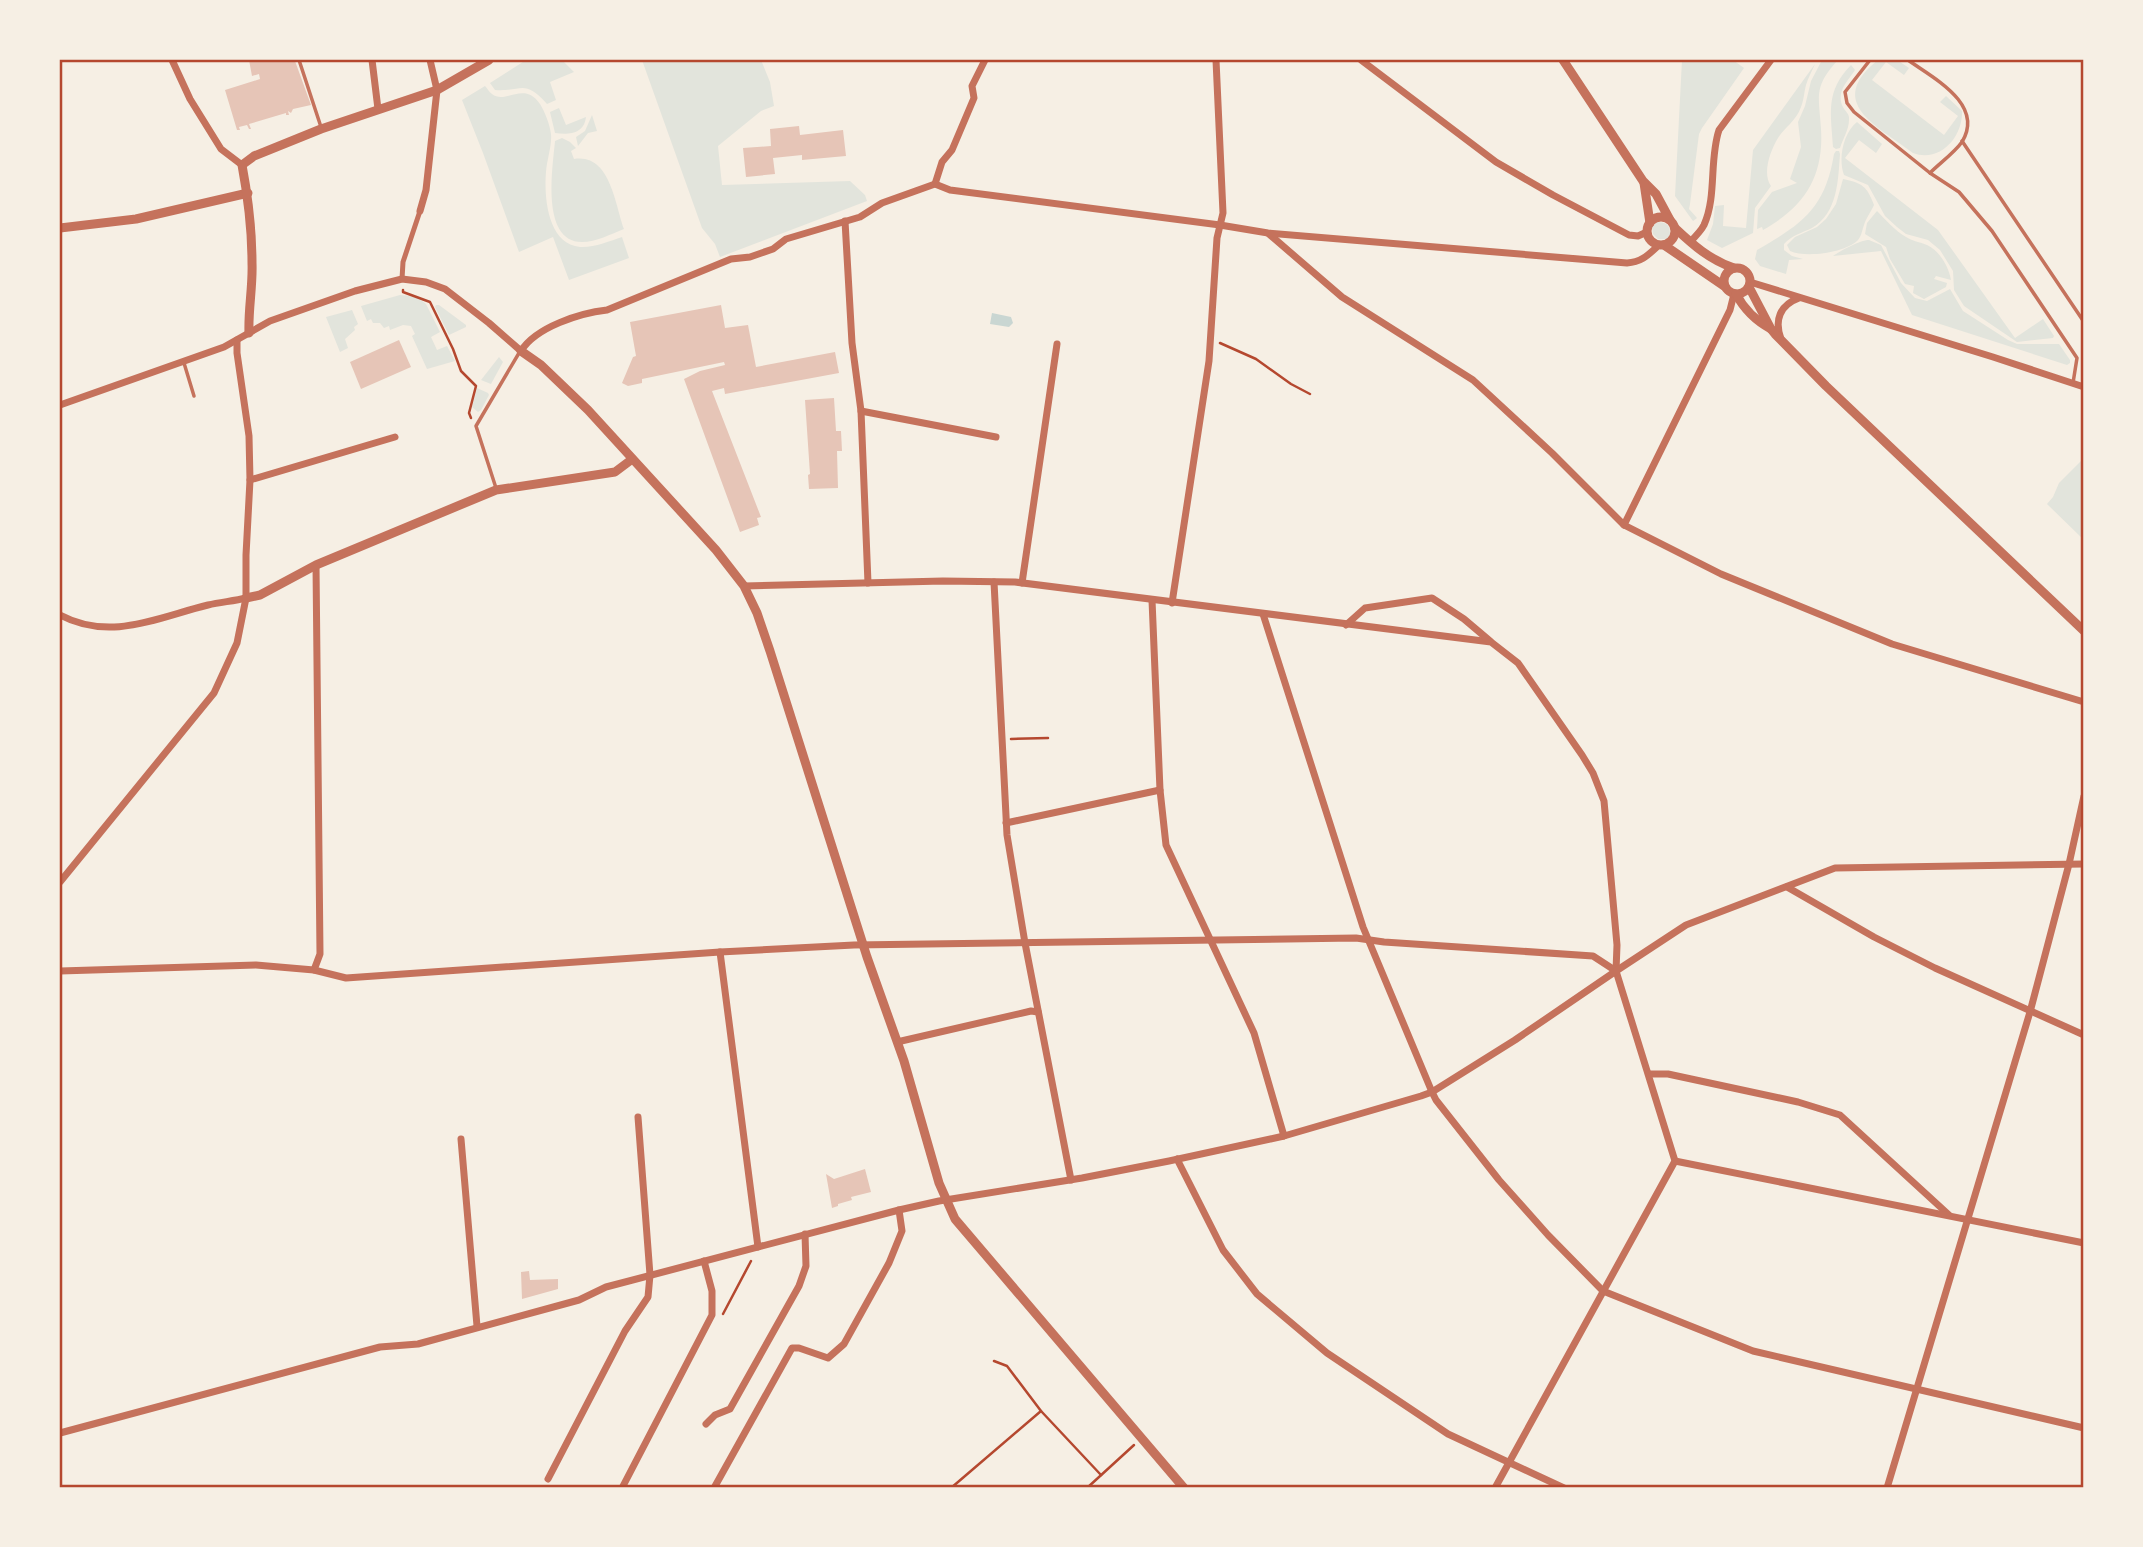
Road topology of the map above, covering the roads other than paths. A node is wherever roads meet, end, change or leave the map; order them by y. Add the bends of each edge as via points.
1 (172, 60) edge
2 (300, 60) edge
3 (372, 60) edge
4 (430, 60) edge
5 (489, 60) edge
6 (985, 60) edge
7 (1216, 60) edge
8 (1362, 60) edge
9 (1563, 60) edge
10 (1771, 60) edge
11 (1870, 60) edge
12 (1908, 60) edge
13 (437, 90) junction
14 (378, 109) junction
15 (321, 129) junction
16 (1962, 141) junction
17 (242, 165) junction
18 (1930, 173) junction
19 (1643, 181) junction
20 (935, 184) junction
21 (248, 193) junction
22 (419, 212) joint
23 (845, 221) junction
24 (1673, 224) junction
25 (1220, 225) junction
26 (1649, 227) junction
27 (60, 228) edge
28 (1268, 233) junction
29 (1690, 242) junction
30 (1661, 244) junction
31 (1734, 268) junction
32 (402, 279) junction
33 (1750, 284) junction
34 (1724, 286) junction
35 (1735, 294) junction
36 (1799, 298) junction
37 (2084, 322) edge
38 (1771, 329) junction
39 (249, 333) junction
40 (1781, 339) junction
41 (237, 340) junction
42 (1057, 344) dead end
43 (521, 351) junction
44 (184, 363) junction
45 (2072, 384) junction
46 (2084, 387) edge
47 (194, 396) dead end
48 (60, 405) edge
49 (861, 411) junction
50 (395, 437) dead end
51 (996, 437) dead end
52 (631, 460) junction
53 (250, 480) junction
54 (496, 490) junction
55 (1624, 525) junction
56 (316, 565) junction
57 (994, 582) junction
58 (868, 583) junction
59 (1022, 583) junction
60 (744, 586) junction
61 (246, 598) junction
62 (1152, 600) junction
63 (1172, 603) junction
64 (1263, 614) junction
65 (60, 615) edge
66 (1346, 625) junction
67 (2084, 631) edge
68 (1491, 642) junction
69 (2084, 702) edge
70 (1160, 790) junction
71 (2084, 796) edge
72 (1006, 823) junction
73 (2069, 864) junction
74 (2084, 864) edge
75 (60, 882) edge
76 (1787, 887) junction
77 (1369, 939) junction
78 (1212, 941) junction
79 (1025, 943) junction
80 (863, 945) junction
81 (720, 952) junction
82 (314, 970) junction
83 (60, 971) edge
84 (1616, 971) junction
85 (1038, 1012) junction
86 (2030, 1012) junction
87 (2084, 1035) edge
88 (898, 1042) junction
89 (1649, 1074) junction
90 (1432, 1092) junction
91 (638, 1117) dead end
92 (1284, 1136) junction
93 (461, 1139) dead end
94 (1177, 1159) junction
95 (1675, 1161) junction
96 (1071, 1180) junction
97 (947, 1200) junction
98 (899, 1210) junction
99 (1949, 1215) junction
100 (1967, 1219) junction
101 (805, 1234) junction
102 (2084, 1243) edge
103 (758, 1247) junction
104 (704, 1261) junction
105 (650, 1275) junction
106 (1603, 1291) junction
107 (477, 1326) junction
108 (1917, 1390) junction
109 (706, 1424) dead end
110 (2084, 1428) edge
111 (60, 1433) edge
112 (1508, 1464) junction
113 (548, 1479) dead end
114 (622, 1488) edge
115 (714, 1488) edge
116 (1184, 1488) edge
117 (1495, 1488) edge
118 (1564, 1488) edge
119 (1887, 1488) edge

1 - 17 street via 220,149
2 - 15 lane
3 - 14 street
4 - 13 street
5 - 13 street
6 - 20 street via 972,86 974,99
7 - 25 street
8 - 26 street via 1496,162 1629,235 1638,236
9 - 19 street
10 - 29 street via 1719,130 1709,206 1704,225
11 - 18 lane via 1845,92 1847,103
12 - 16 lane via 1960,98 1968,122
13 - 14 street
13 - 22 street via 426,190
14 - 15 street
15 - 17 street
16 - 18 lane
16 - 37 lane
17 - 21 street
18 - 45 lane via 1959,192 1992,232 2077,358
19 - 24 street
19 - 26 street
20 - 23 street
20 - 25 street via 950,190
21 - 27 street via 135,219
21 - 39 street via 253,265
22 - 32 street
23 - 43 street via 556,325 528,340
23 - 49 street
24 - 26 street via 1658,217
24 - 29 street
24 - 30 street via 1672,240
25 - 28 street
25 - 63 street via 1209,361
26 - 30 street via 1651,240
28 - 30 street via 1627,263 1644,260
28 - 55 street via 1342,297 1473,380
29 - 31 street
30 - 34 street
31 - 33 street via 1746,271
31 - 34 street via 1726,273
32 - 39 street via 355,291
32 - 43 street via 445,289
33 - 35 street
33 - 36 street
33 - 38 street
34 - 35 street
35 - 38 street
35 - 55 street
36 - 40 street via 1780,313
36 - 45 street
38 - 40 street
39 - 41 street
40 - 67 street
41 - 44 street
41 - 53 street
42 - 59 street
43 - 52 street via 588,410
43 - 54 lane via 476,426
44 - 47 lane
44 - 48 street
45 - 46 street
49 - 51 street
49 - 58 street
50 - 53 street
52 - 54 street via 615,472
52 - 60 street
53 - 61 street
54 - 56 street
55 - 69 street via 1721,574 1892,644
56 - 61 street
56 - 82 street via 320,954
57 - 58 street
57 - 59 street
57 - 72 street
58 - 60 street
59 - 62 street
60 - 80 street via 776,669
61 - 65 street via 140,625 105,628
61 - 75 street via 237,643 214,694
62 - 63 street
62 - 70 street
63 - 64 street
64 - 66 street
64 - 77 street
66 - 68 street
66 - 68 street via 1365,608 1432,598
68 - 84 street via 1518,663 1582,755 1604,801
70 - 72 street
70 - 78 street via 1166,845
71 - 73 street
72 - 79 street
73 - 74 street
73 - 76 street via 1835,868
73 - 86 street
76 - 84 street via 1686,925
76 - 86 street via 1874,937
77 - 78 street
77 - 84 street via 1593,956
77 - 90 street
78 - 79 street
78 - 92 street via 1254,1033
79 - 80 street
79 - 85 street
80 - 81 street
80 - 88 street
81 - 82 street via 346,978
81 - 103 street
82 - 83 street via 256,965
84 - 89 street
84 - 90 street
85 - 88 street
85 - 96 street
86 - 87 street
86 - 100 street
88 - 97 street
89 - 95 street
89 - 99 street via 1785,1099 1840,1115
90 - 92 street
90 - 106 street via 1499,1180
91 - 105 street
92 - 94 street
93 - 107 street
94 - 96 street
94 - 112 street via 1223,1250 1257,1294 1327,1353 1448,1434
95 - 99 street
95 - 106 street
96 - 97 street
97 - 98 street
97 - 116 street via 955,1219
98 - 101 street
98 - 115 street via 902,1231 844,1344 828,1358 792,1348
99 - 100 street
100 - 102 street
100 - 108 street
101 - 103 street
101 - 109 street via 806,1266 799,1286 730,1409
103 - 104 street
104 - 105 street
104 - 114 street via 712,1291 712,1315
105 - 107 street via 579,1300
105 - 113 street via 648,1297 625,1331
106 - 108 street via 1753,1352
106 - 112 street
107 - 111 street via 418,1344 380,1347
108 - 110 street
108 - 119 street
112 - 117 street
112 - 118 street

